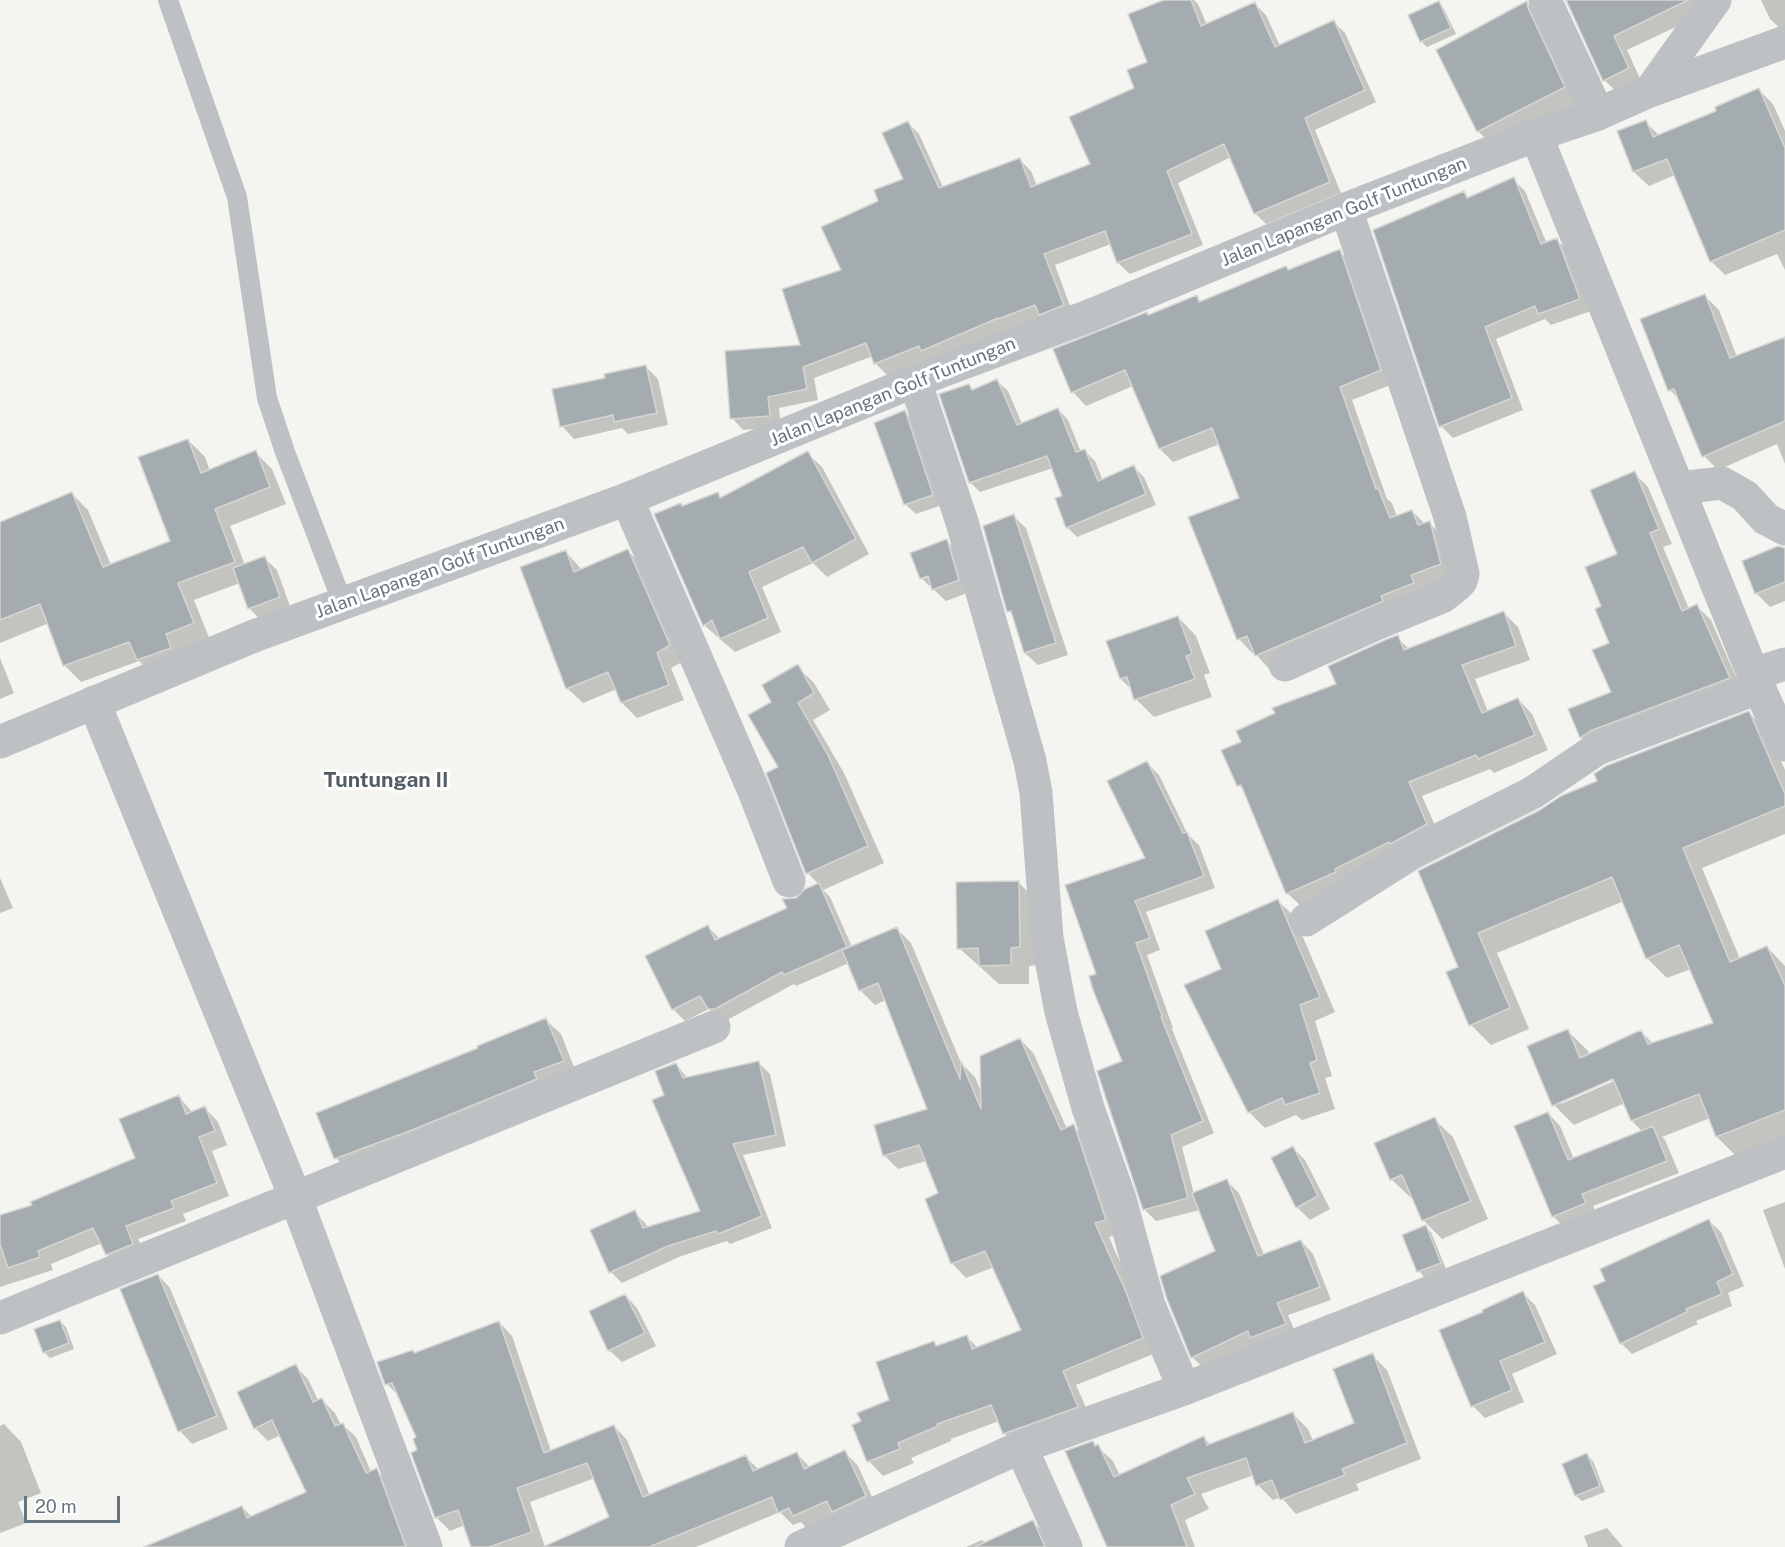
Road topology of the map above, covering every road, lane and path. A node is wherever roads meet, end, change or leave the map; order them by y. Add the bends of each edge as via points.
1 (168, 0) edge
2 (1545, 0) edge
3 (1715, 0) edge
4 (1785, 42) edge
5 (1650, 91) junction
6 (1598, 114) junction
7 (1536, 135) junction
8 (1346, 209) junction
9 (915, 381) junction
10 (1679, 488) junction
11 (627, 499) junction
12 (1785, 529) edge
13 (343, 604) junction
14 (1785, 664) edge
15 (1285, 665) dead end
16 (1756, 681) junction
17 (94, 702) junction
18 (0, 742) edge
19 (1785, 746) edge
20 (789, 880) dead end
21 (1306, 920) dead end
22 (714, 1027) dead end
23 (1785, 1152) edge
24 (296, 1198) junction
25 (2, 1311) edge
26 (1184, 1389) junction
27 (1021, 1447) junction
28 (426, 1547) edge
29 (801, 1547) edge
30 (1066, 1547) edge

1 - 13 lane via 237,197 267,398
2 - 6 street
3 - 5 street
4 - 5 street, Jalan Lapangan Golf Tuntungan
5 - 6 street, Jalan Lapangan Golf Tuntungan
6 - 7 street, Jalan Lapangan Golf Tuntungan
7 - 8 street, Jalan Lapangan Golf Tuntungan
7 - 10 street
8 - 9 street, Jalan Lapangan Golf Tuntungan via 1089,316
8 - 15 street via 1450,517 1463,574 1461,581 1442,597
9 - 11 street, Jalan Lapangan Golf Tuntungan
9 - 26 street via 962,522 1030,761 1047,938 1061,1012 1149,1305
10 - 12 street via 1722,483 1745,496 1766,519
10 - 16 street
11 - 13 street, Jalan Lapangan Golf Tuntungan
11 - 20 street
13 - 17 street, Jalan Lapangan Golf Tuntungan
14 - 16 street
16 - 19 street
16 - 21 street via 1597,749 1532,793 1412,853
17 - 18 street, Jalan Lapangan Golf Tuntungan
17 - 24 street
22 - 24 street
23 - 26 street
24 - 25 street
24 - 28 street
26 - 27 street
27 - 29 street
27 - 30 street

